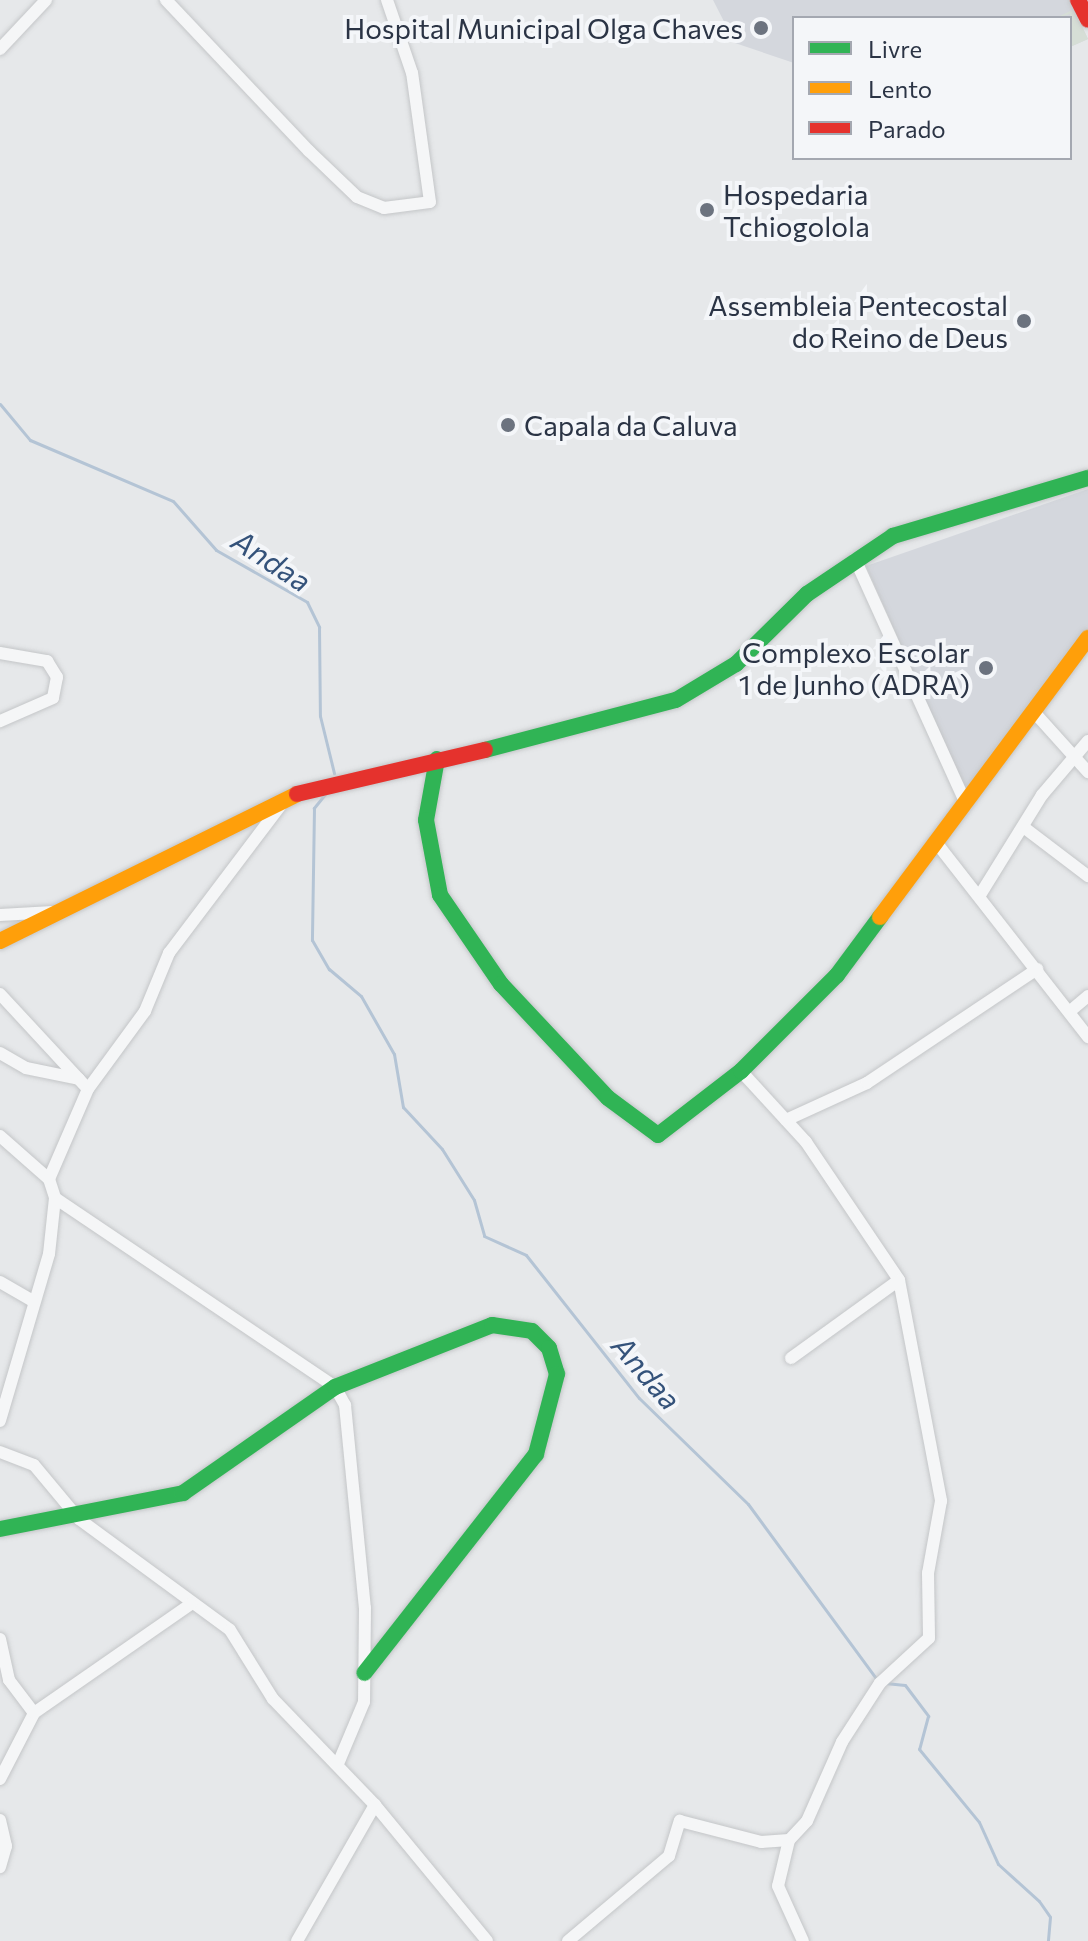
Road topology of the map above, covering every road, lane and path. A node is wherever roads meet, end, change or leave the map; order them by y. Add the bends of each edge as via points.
1 (46, 0) edge
2 (166, 0) edge
3 (387, 0) edge
4 (1078, 0) edge
5 (1088, 20) edge
6 (0, 49) edge
7 (1088, 478) edge
8 (855, 559) junction
9 (1088, 638) edge
10 (0, 653) edge
11 (1034, 712) junction
12 (0, 721) edge
13 (1088, 741) edge
14 (1075, 758) junction
15 (437, 759) junction
16 (1088, 772) edge
17 (966, 804) junction
18 (281, 805) junction
19 (1026, 829) junction
20 (935, 841) junction
21 (1088, 876) edge
22 (980, 895) junction
23 (70, 910) junction
24 (0, 915) edge
25 (0, 941) edge
26 (1037, 969) junction
27 (0, 994) edge
28 (1088, 996) edge
29 (1069, 1012) junction
30 (1088, 1037) edge
31 (0, 1053) edge
32 (741, 1071) junction
33 (79, 1079) junction
34 (88, 1089) junction
35 (786, 1120) junction
36 (0, 1136) edge
37 (49, 1179) junction
38 (55, 1198) junction
39 (899, 1280) junction
40 (0, 1282) edge
41 (33, 1301) junction
42 (791, 1358) dead end
43 (335, 1387) junction
44 (0, 1421) edge
45 (0, 1452) edge
46 (79, 1519) junction
47 (0, 1529) edge
48 (191, 1604) junction
49 (0, 1639) edge
50 (364, 1673) junction
51 (34, 1713) junction
52 (338, 1764) junction
53 (0, 1779) edge
54 (375, 1805) junction
55 (0, 1820) edge
56 (789, 1840) junction
57 (0, 1867) edge
58 (297, 1941) edge
59 (487, 1941) edge
60 (568, 1941) edge
61 (803, 1941) edge

1 - 6 street
2 - 3 street via 357,197 384,208 430,202 412,73
4 - 5 street
7 - 8 street via 893,536
8 - 15 street via 736,664 676,700 551,737
8 - 17 street
9 - 11 street
10 - 12 street via 47,661 57,677 53,698
11 - 14 street
11 - 17 street
13 - 14 street
14 - 16 street
14 - 19 street via 1042,795
15 - 18 street via 336,778
15 - 32 street via 426,820 440,895 501,984 598,1088 646,1133 658,1135
17 - 20 street
18 - 23 street via 217,828 151,872
18 - 34 street via 169,953 145,1011
19 - 21 street
19 - 22 street
20 - 22 street
20 - 32 street via 837,975
22 - 26 street
23 - 24 street
23 - 25 street
26 - 29 street
26 - 35 street via 867,1083
27 - 33 street
28 - 29 street
29 - 30 street
31 - 33 street via 26,1068
32 - 35 street
33 - 34 street
34 - 37 street
35 - 39 street via 874,1233
36 - 37 street
37 - 38 street
38 - 41 street
38 - 43 street
39 - 42 street
39 - 56 street via 941,1501 928,1573 934,1617 917,1655 865,1705 807,1821
40 - 41 street
41 - 44 street
43 - 46 street via 196,1486
43 - 50 street via 351,1427
43 - 50 street via 492,1325 532,1331 549,1348 557,1374 536,1454
45 - 46 street via 34,1465
46 - 47 street
46 - 48 street
48 - 51 street
48 - 52 street via 243,1644 273,1699
49 - 51 street via 9,1680
50 - 52 street via 361,1721
51 - 53 street
52 - 54 street
54 - 58 street
54 - 59 street
55 - 57 street via 6,1846
56 - 60 street via 761,1842 680,1821 669,1856
56 - 61 street via 778,1886

